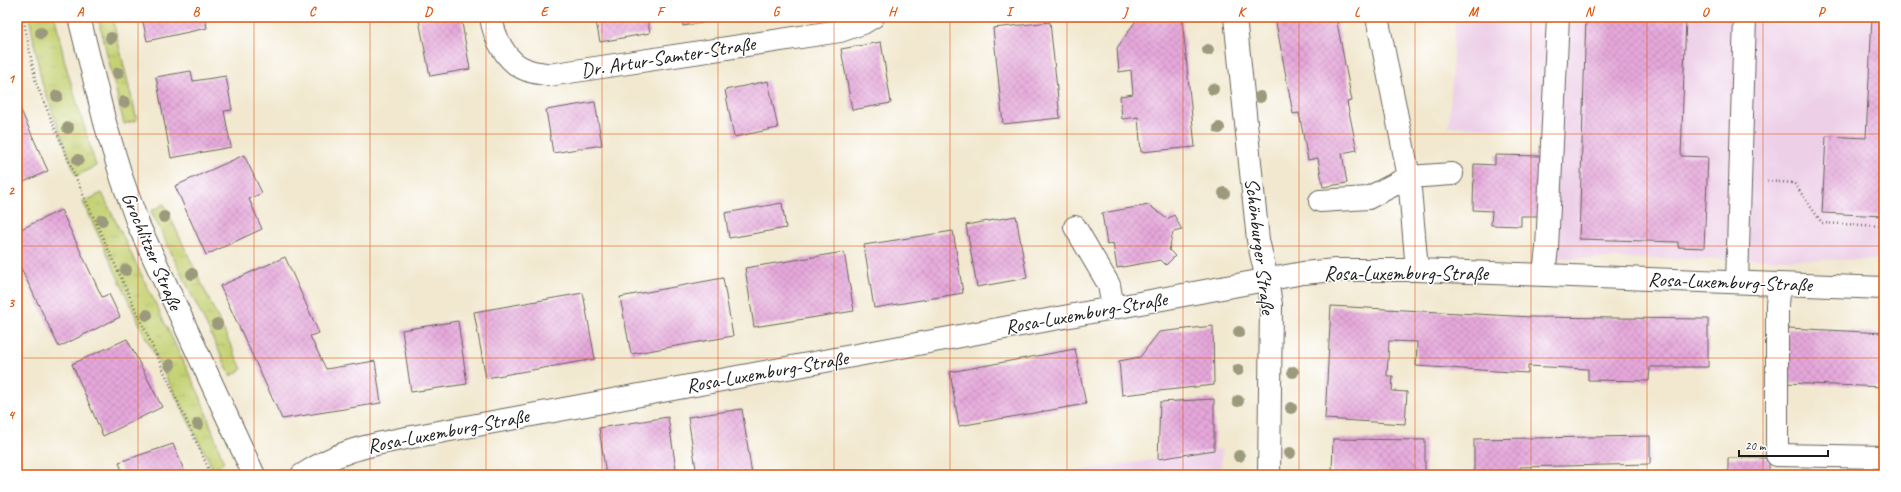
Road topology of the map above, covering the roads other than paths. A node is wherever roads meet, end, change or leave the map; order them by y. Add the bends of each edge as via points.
1 (79, 17) edge
2 (491, 17) edge
3 (873, 17) edge
4 (1235, 17) edge
5 (1377, 17) edge
6 (1558, 17) edge
7 (1745, 17) edge
8 (1452, 174) dead end
9 (1409, 178) junction
10 (1320, 201) dead end
11 (1075, 227) dead end
12 (1417, 270) junction
13 (1544, 274) junction
14 (1267, 280) junction
15 (1737, 282) junction
16 (1779, 284) junction
17 (1884, 288) edge
18 (1113, 308) junction
19 (1884, 457) edge
20 (254, 475) edge
21 (302, 475) edge
22 (1269, 475) edge

1 - 20 main road, Grochlitzer Straße via 105,123 138,224
2 - 3 main road, Dr. Artur-Samter-Straße via 493,30 506,54 526,70 549,75 840,31
4 - 14 main road, Schönburger Straße via 1258,240
5 - 9 main road
6 - 13 main road
7 - 15 main road
8 - 9 main road
9 - 10 main road via 1368,198
9 - 12 main road
11 - 18 main road via 1109,285
12 - 13 main road, Rosa-Luxemburg-Straße
12 - 14 main road, Rosa-Luxemburg-Straße via 1336,270
13 - 15 main road, Rosa-Luxemburg-Straße
14 - 18 main road, Rosa-Luxemburg-Straße
14 - 22 main road, Schönburger Straße via 1271,305
15 - 16 main road, Rosa-Luxemburg-Straße
16 - 17 main road, Rosa-Luxemburg-Straße
16 - 19 main road via 1777,455
18 - 21 main road, Rosa-Luxemburg-Straße via 401,439 343,453 323,461

